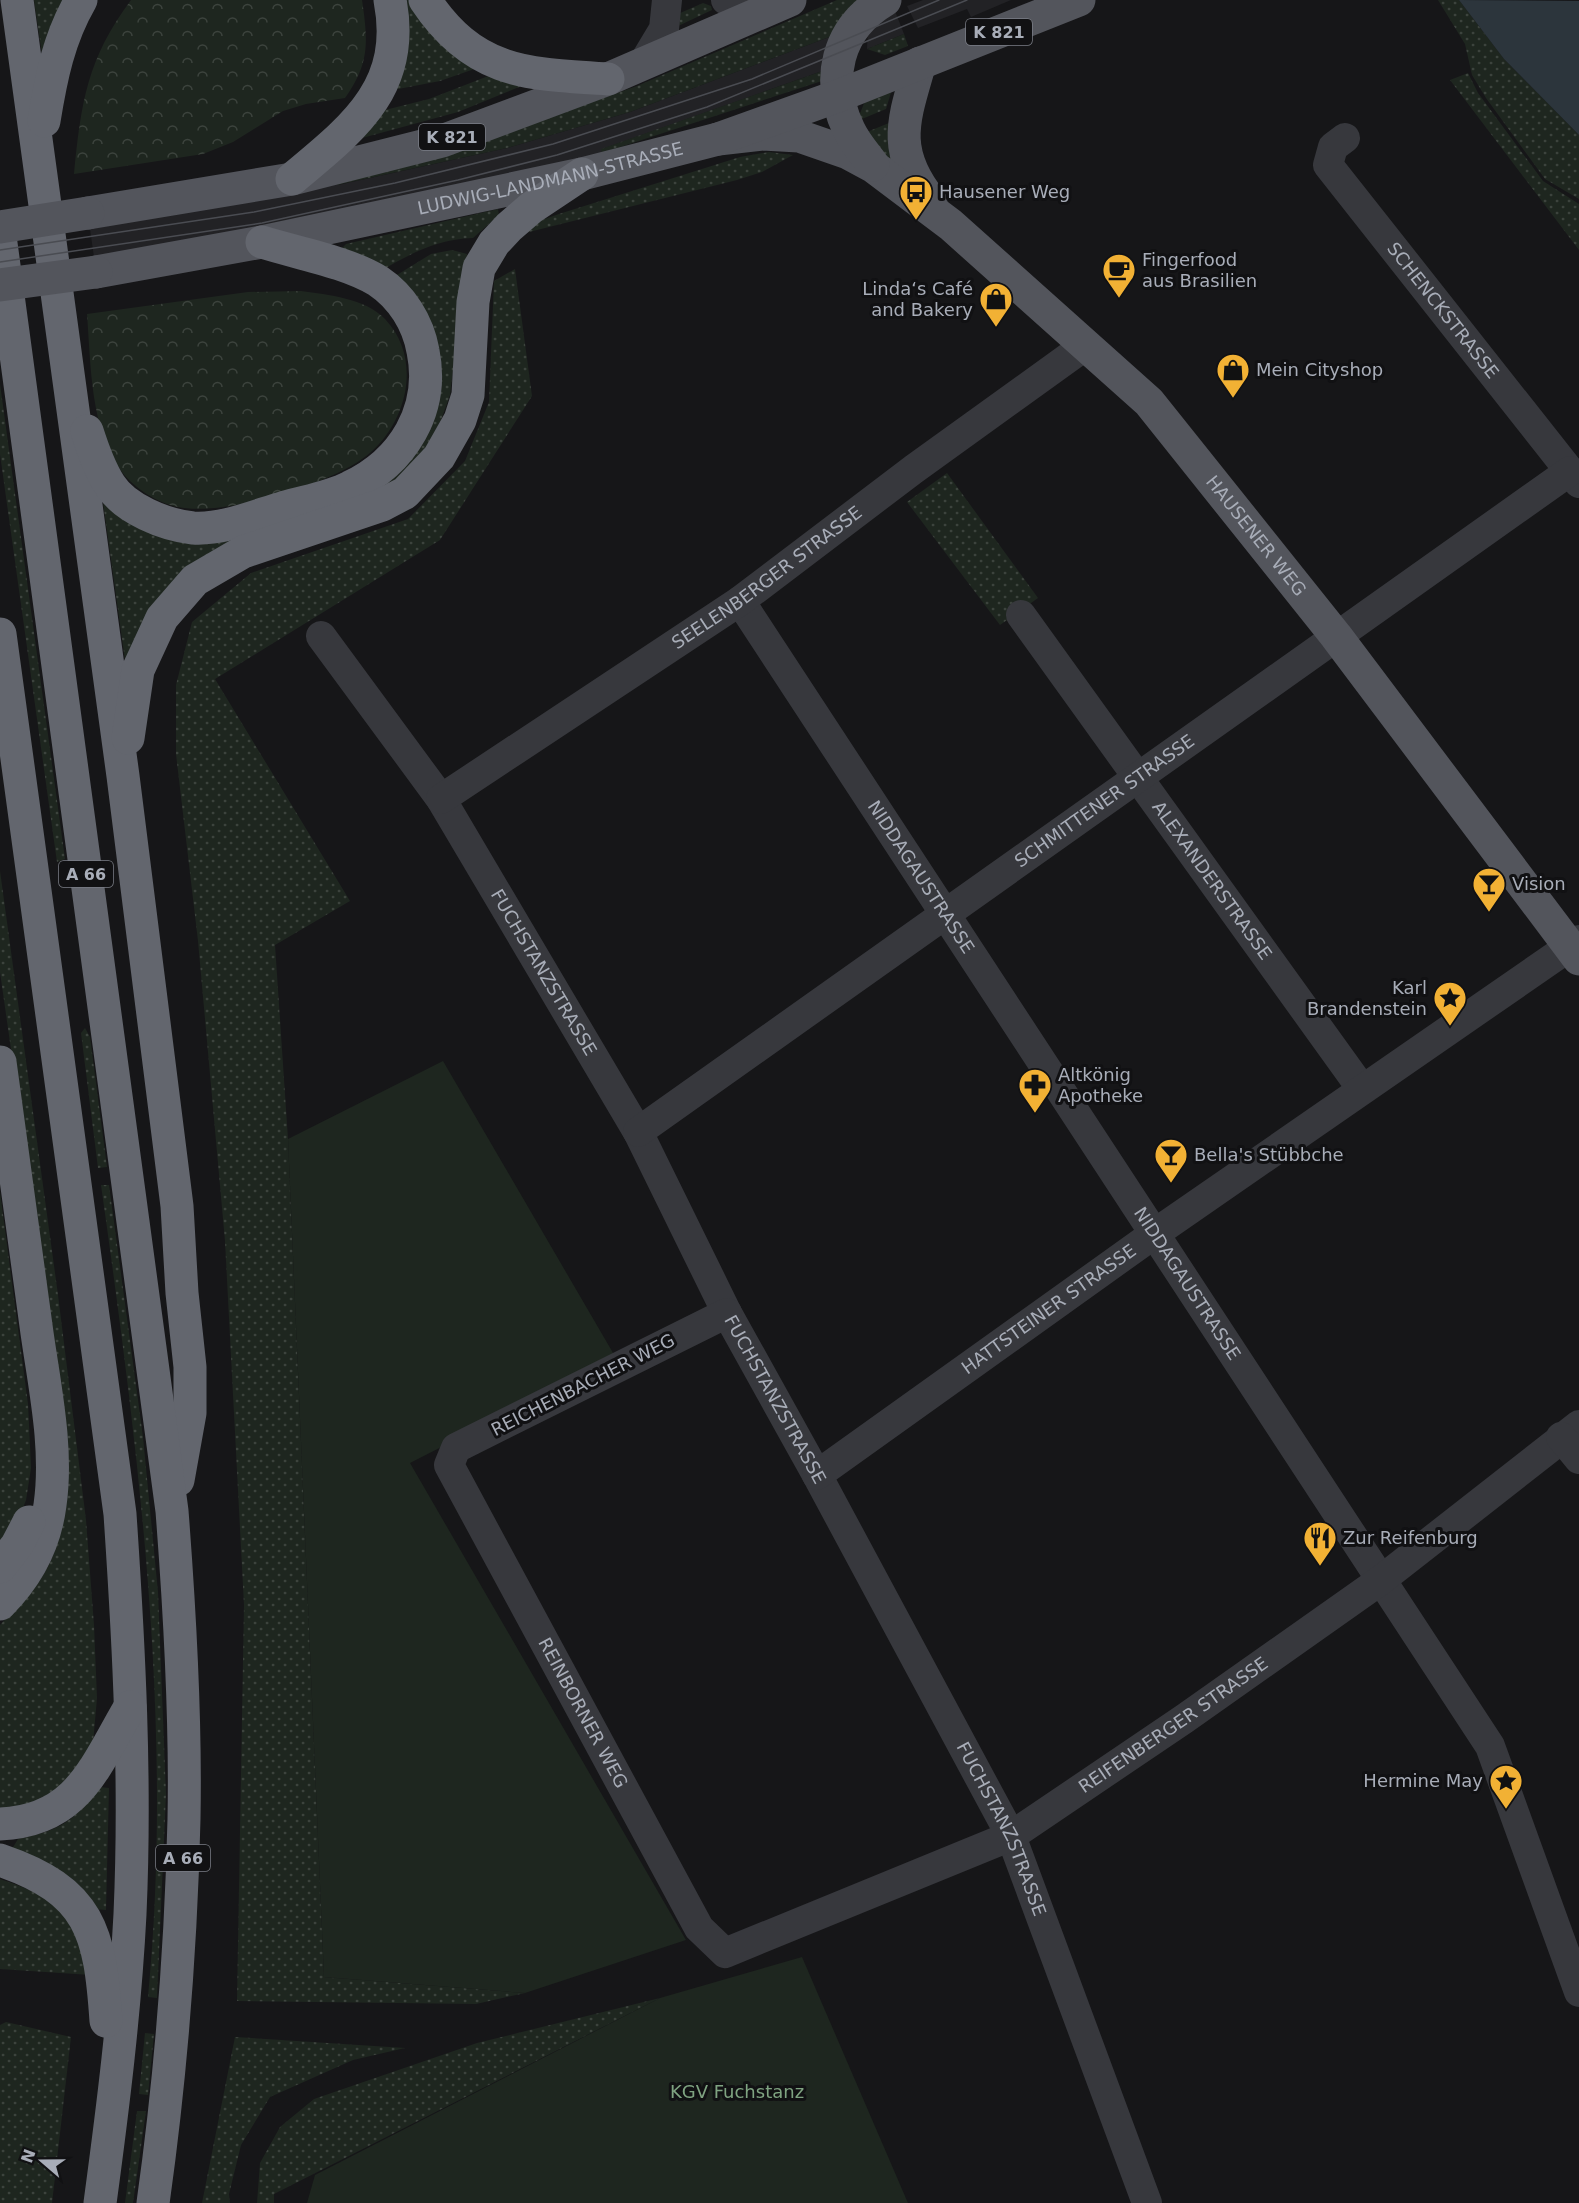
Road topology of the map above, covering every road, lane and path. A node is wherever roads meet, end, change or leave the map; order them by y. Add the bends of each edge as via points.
1 (17, 0) edge
2 (81, 0) edge
3 (390, 0) edge
4 (425, 0) edge
5 (667, 0) edge
6 (726, 0) edge
7 (885, 0) edge
8 (1079, 0) edge
9 (778, 5) edge
10 (920, 63) junction
11 (644, 64) junction
12 (608, 79) junction
13 (838, 96) junction
14 (1345, 138) dead end
15 (718, 139) junction
16 (39, 155) junction
17 (874, 166) junction
18 (582, 174) junction
19 (292, 179) junction
20 (951, 225) junction
21 (0, 227) edge
22 (0, 236) edge
23 (262, 242) junction
24 (0, 285) edge
25 (1086, 345) junction
26 (66, 363) junction
27 (1575, 477) edge
28 (740, 601) junction
29 (1021, 615) dead end
30 (0, 634) edge
31 (321, 636) dead end
32 (1336, 636) junction
33 (123, 776) junction
34 (1139, 777) junction
35 (441, 799) junction
36 (945, 912) junction
37 (1576, 948) edge
38 (0, 1062) edge
39 (1362, 1089) junction
40 (638, 1132) junction
41 (0, 1155) edge
42 (1154, 1234) junction
43 (727, 1313) junction
44 (1573, 1440) edge
45 (449, 1464) joint
46 (817, 1475) junction
47 (172, 1511) junction
48 (0, 1568) edge
49 (1381, 1580) junction
50 (0, 1604) edge
51 (130, 1707) junction
52 (0, 1824) edge
53 (1011, 1836) junction
54 (0, 1860) edge
55 (725, 1953) joint
56 (1579, 1992) edge
57 (112, 2118) junction
58 (100, 2203) edge
59 (153, 2203) edge
60 (1147, 2203) edge

1 - 16 highway
2 - 16 highway via 58,49
3 - 19 highway via 393,54 372,104 346,134
4 - 12 highway via 454,36 499,64 524,72
5 - 11 street via 664,29
6 - 9 street
7 - 13 main road via 858,21 845,39 840,52
8 - 10 main road, LUDWIG-LANDMANN-STRASSE / K 821
9 - 11 main road, K 821
10 - 13 main road, LUDWIG-LANDMANN-STRASSE / K 821
10 - 20 main road via 902,141 908,164 922,190
11 - 12 main road, K 821
12 - 19 main road, K 821 via 442,141
13 - 15 main road, LUDWIG-LANDMANN-STRASSE / K 821
13 - 17 main road via 849,132
14 - 27 street, SCHENCKSTRASSE via 1333,147 1328,165
15 - 17 main road via 763,134 800,136
15 - 18 main road, LUDWIG-LANDMANN-STRASSE / K 821
16 - 26 highway
17 - 20 main road, HAUSENER WEG
18 - 23 main road, LUDWIG-LANDMANN-STRASSE / K 821
18 - 33 highway via 509,227 479,268 473,302 468,395 452,436 426,472 405,493 382,505 243,552 195,580 162,618 138,670
19 - 21 main road, K 821, bridge
20 - 25 main road, HAUSENER WEG
22 - 47 highway, A 66
23 - 24 main road, LUDWIG-LANDMANN-STRASSE / K 821, bridge
23 - 26 highway via 377,281 397,296 413,320 425,358 427,390 419,419 406,442 373,475 349,488 231,523 193,528 163,520 134,507 111,487 95,456
25 - 28 street, SEELENBERGER STRASSE
25 - 32 main road, HAUSENER WEG via 1149,402
26 - 33 highway
27 - 32 street, SCHMITTENER STRASSE
28 - 35 street, SEELENBERGER STRASSE
28 - 36 street, NIDDAGAUSTRASSE
29 - 34 street, ALEXANDERSTRASSE
30 - 51 highway, A 66 via 120,1514
31 - 35 street, FUCHSTANZSTRASSE
32 - 34 street, SCHMITTENER STRASSE
32 - 37 main road, HAUSENER WEG
33 - 47 highway via 177,1206 190,1367 190,1413
34 - 36 street, SCHMITTENER STRASSE
34 - 39 street, ALEXANDERSTRASSE
35 - 40 street, FUCHSTANZSTRASSE
36 - 40 street, SCHMITTENER STRASSE
36 - 42 street, NIDDAGAUSTRASSE
37 - 39 street, HATTSTEINER STRASSE
38 - 50 highway via 47,1410 52,1481 46,1529 37,1553
39 - 42 street, HATTSTEINER STRASSE
40 - 43 street, FUCHSTANZSTRASSE
41 - 48 highway via 35,1412 38,1480 28,1525
42 - 46 street, HATTSTEINER STRASSE
42 - 49 street, NIDDAGAUSTRASSE
43 - 45 street, REICHENBACHER WEG via 456,1449
43 - 46 street, FUCHSTANZSTRASSE
44 - 49 street, REIFENBERGER STRASSE
45 - 55 street, REINBORNER WEG via 699,1928
46 - 53 street, FUCHSTANZSTRASSE
47 - 59 highway, A 66 via 180,1613 184,1817 174,2021
49 - 53 street, REIFENBERGER STRASSE
49 - 56 street, NIDDAGAUSTRASSE via 1490,1746
51 - 52 highway via 84,1785 67,1803 38,1818
51 - 57 highway, A 66 via 130,1913
53 - 55 street, REIFENBERGER STRASSE
53 - 60 street, FUCHSTANZSTRASSE
54 - 57 highway via 49,1880 77,1906 89,1925 102,1969
57 - 58 highway, A 66

